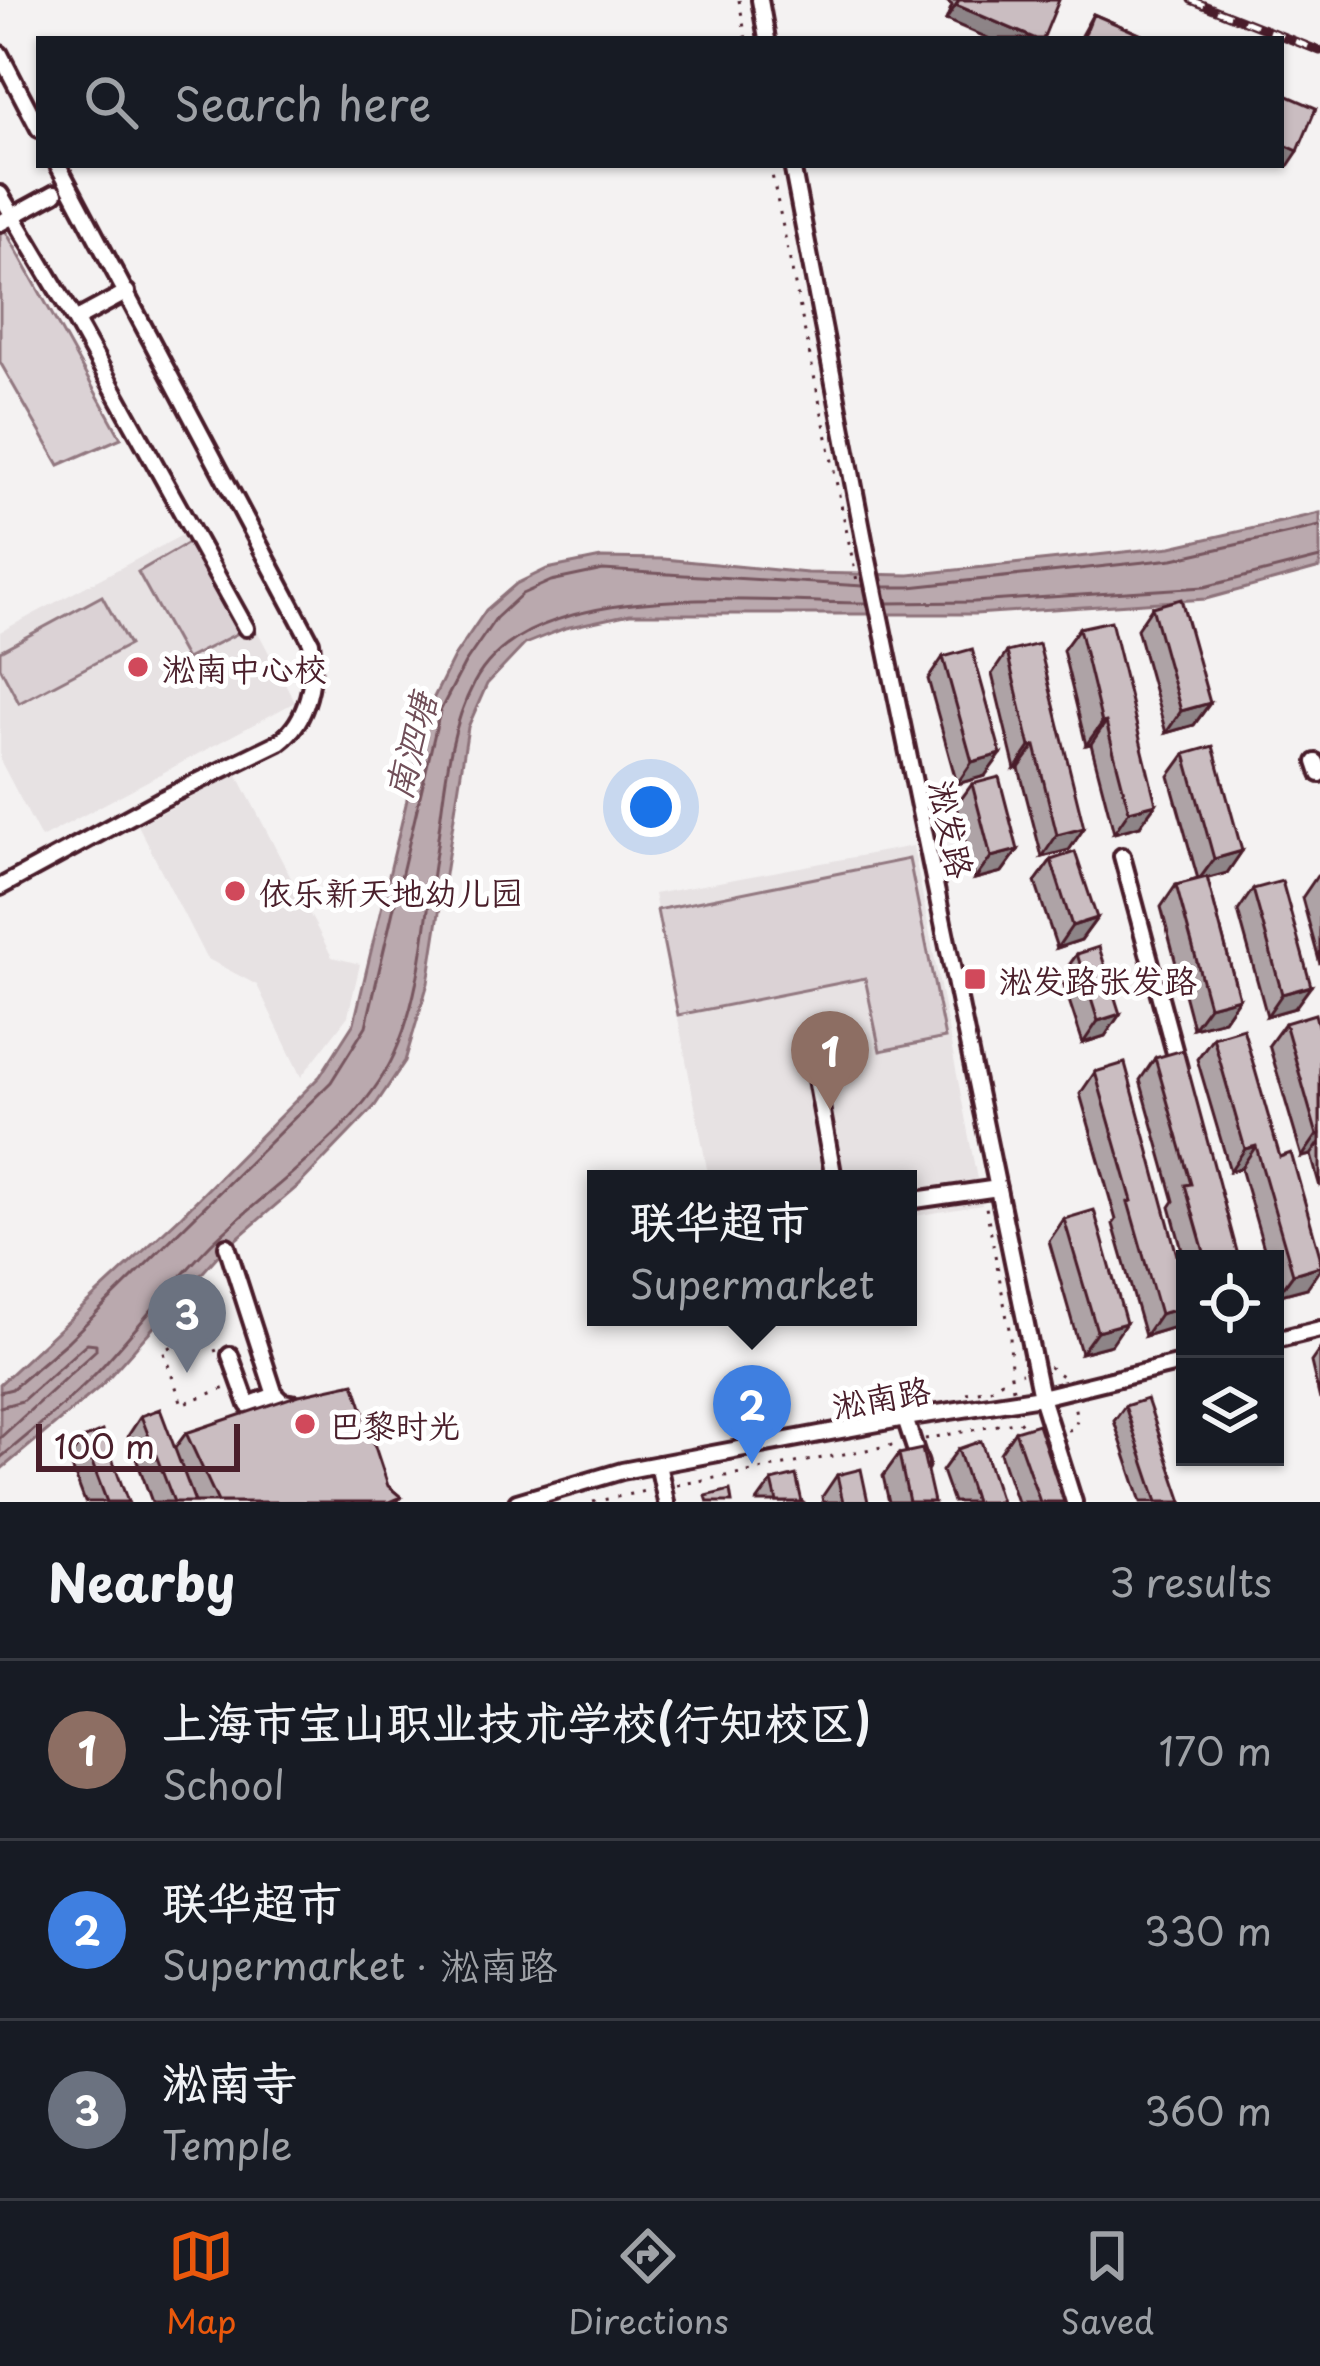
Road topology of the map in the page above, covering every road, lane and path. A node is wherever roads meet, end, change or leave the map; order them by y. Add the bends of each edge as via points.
1 (739, 0) edge
2 (760, 0) edge
3 (745, 36) edge
4 (766, 36) edge
5 (0, 54) edge
6 (36, 123) edge
7 (60, 168) edge
8 (771, 168) edge
9 (792, 168) edge
10 (55, 193) dead end
11 (0, 194) edge
12 (6, 220) edge
13 (127, 292) junction
14 (75, 320) junction
15 (847, 537) dead end
16 (246, 628) dead end
17 (1122, 856) dead end
18 (0, 886) edge
19 (813, 1062) dead end
20 (1182, 1080) edge
21 (833, 1170) edge
22 (990, 1189) junction
23 (917, 1200) edge
24 (226, 1246) dead end
25 (1320, 1329) edge
26 (1284, 1338) edge
27 (230, 1354) joint
28 (1176, 1364) edge
29 (224, 1373) dead end
30 (968, 1393) dead end
31 (275, 1395) junction
32 (320, 1397) edge
33 (1041, 1397) junction
34 (905, 1418) junction
35 (1031, 1436) edge
36 (912, 1441) junction
37 (658, 1464) junction
38 (927, 1486) edge
39 (664, 1495) edge
40 (517, 1502) edge
41 (593, 1502) edge
42 (1074, 1502) edge

1 - 3 path
2 - 4 street
5 - 6 street
7 - 13 street
8 - 15 path
9 - 22 street, 淞发路
10 - 12 street
11 - 12 street
12 - 14 street
13 - 14 street
13 - 18 street via 311,642 315,668 304,709 279,742
14 - 16 street
17 - 20 street
19 - 21 street
22 - 23 street
22 - 30 path via 1011,1375
22 - 33 street, 淞发路
24 - 31 street
25 - 26 street
27 - 29 path via 219,1359 209,1333 163,1350 182,1404 229,1387
27 - 31 street via 248,1405
28 - 33 street, 淞南路
31 - 32 street via 289,1405
33 - 34 street, 淞南路
33 - 42 street, 淞发路
34 - 36 street
34 - 37 street, 淞南路
35 - 36 path via 1019,1421
36 - 38 street
36 - 39 path
37 - 39 street
37 - 40 street, 淞南路
39 - 41 path

